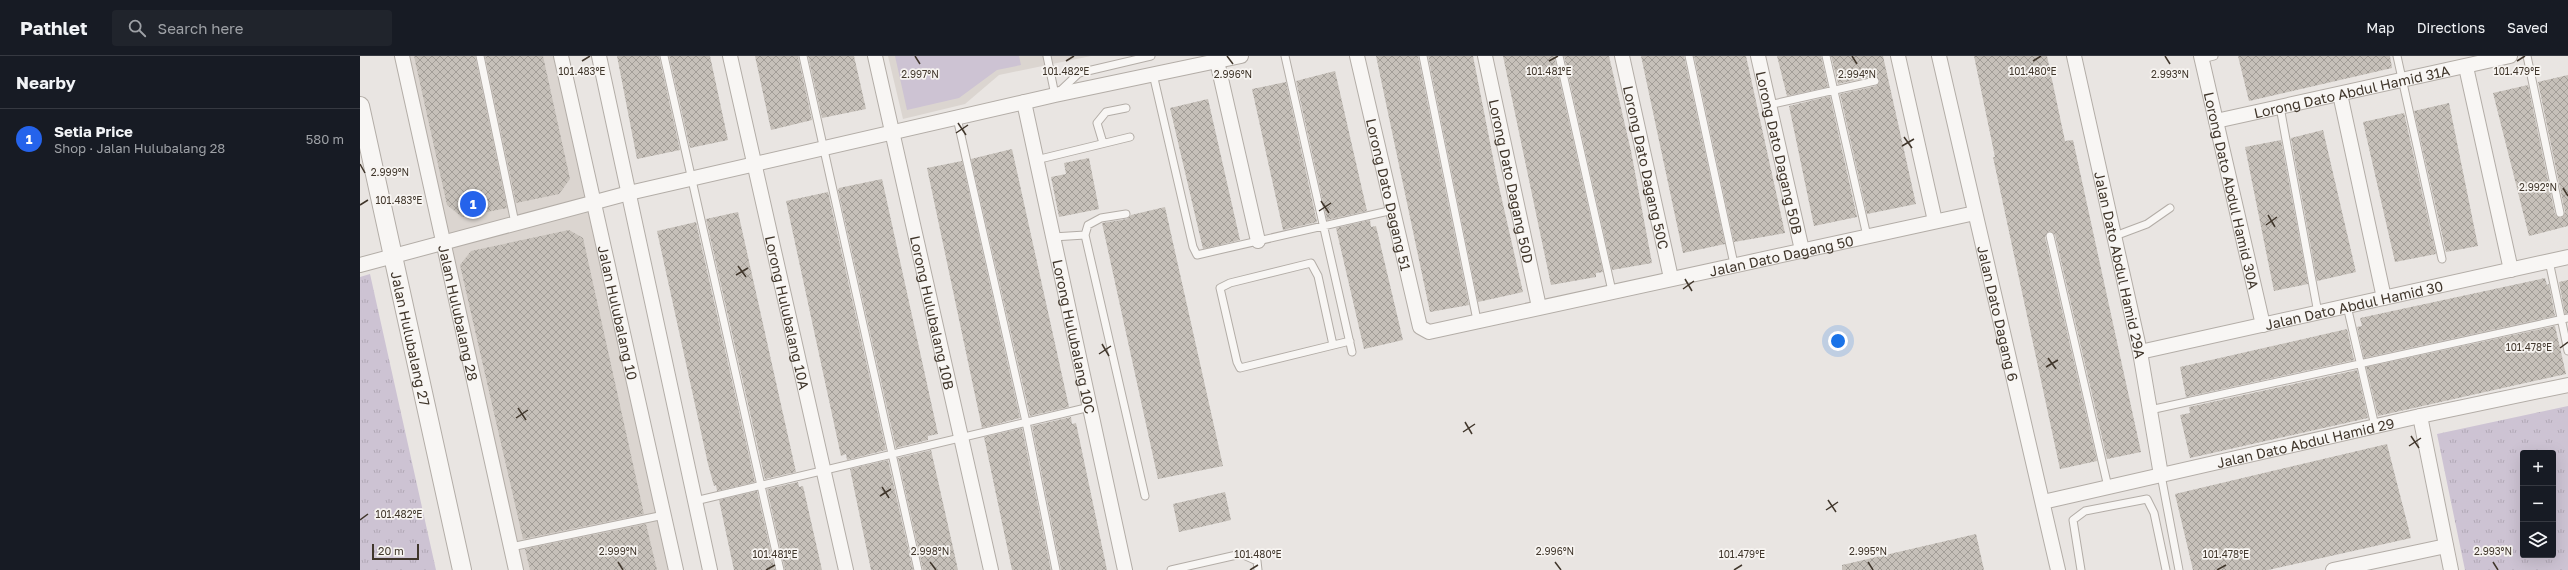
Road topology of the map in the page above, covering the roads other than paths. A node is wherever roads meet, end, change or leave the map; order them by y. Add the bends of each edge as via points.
1 (402, 56) edge
2 (480, 56) edge
3 (561, 56) edge
4 (599, 56) edge
5 (664, 56) edge
6 (730, 56) edge
7 (803, 56) edge
8 (875, 56) edge
9 (1047, 56) edge
10 (1151, 56) edge
11 (1241, 56) edge
12 (1285, 56) edge
13 (1357, 56) edge
14 (1423, 56) edge
15 (1485, 56) edge
16 (1558, 56) edge
17 (1622, 56) edge
18 (1689, 56) edge
19 (1758, 56) edge
20 (1826, 56) edge
21 (1898, 56) edge
22 (1939, 56) edge
23 (2074, 56) edge
24 (2396, 56) edge
25 (2510, 56) edge
26 (2527, 56) edge
27 (2206, 57) edge
28 (1217, 61) junction
29 (2466, 67) junction
30 (1153, 74) junction
31 (1875, 81) dead end
32 (2402, 81) junction
33 (1834, 90) junction
34 (2340, 94) junction
35 (1055, 95) junction
36 (1024, 102) junction
37 (1769, 105) junction
38 (360, 106) edge
39 (2280, 107) junction
40 (1126, 108) dead end
41 (957, 118) junction
42 (2216, 121) junction
43 (892, 133) junction
44 (1130, 137) dead end
45 (1103, 143) junction
46 (824, 149) junction
47 (1036, 160) junction
48 (754, 165) junction
49 (691, 179) junction
50 (629, 193) junction
51 (593, 203) junction
52 (2170, 208) dead end
53 (1393, 210) junction
54 (1975, 213) junction
55 (2560, 213) dead end
56 (1126, 214) dead end
57 (1935, 221) junction
58 (515, 223) junction
59 (1323, 226) junction
60 (1085, 235) junction
61 (1867, 236) junction
62 (2050, 236) dead end
63 (2115, 236) junction
64 (1053, 237) junction
65 (1258, 241) junction
66 (443, 242) junction
67 (1802, 250) junction
68 (393, 256) junction
69 (2568, 257) edge
70 (2442, 259) dead end
71 (2550, 261) junction
72 (1734, 264) junction
73 (360, 265) edge
74 (2511, 270) junction
75 (1671, 278) junction
76 (1612, 291) junction
77 (2384, 298) junction
78 (1539, 306) junction
79 (2347, 306) junction
80 (2318, 313) junction
81 (2564, 319) edge
82 (1478, 320) junction
83 (2263, 325) junction
84 (1424, 330) joint
85 (1350, 341) junction
86 (1334, 346) junction
87 (2568, 351) edge
88 (1352, 352) dead end
89 (2140, 352) junction
90 (2362, 363) junction
91 (2568, 384) edge
92 (1090, 407) junction
93 (2150, 410) junction
94 (2420, 416) junction
95 (1026, 422) junction
96 (2375, 426) junction
97 (961, 438) junction
98 (891, 454) junction
99 (824, 470) junction
100 (2161, 475) junction
101 (759, 485) junction
102 (2108, 488) junction
103 (1145, 496) dead end
104 (695, 500) junction
105 (2044, 502) junction
106 (664, 515) junction
107 (2446, 546) junction
108 (511, 547) junction
109 (462, 570) edge
110 (516, 570) edge
111 (676, 570) edge
112 (710, 570) edge
113 (780, 570) edge
114 (846, 570) edge
115 (918, 570) edge
116 (991, 570) edge
117 (1056, 570) edge
118 (1125, 570) edge
119 (1171, 570) edge
120 (1258, 570) edge
121 (2058, 570) edge
122 (2081, 570) edge
123 (2166, 570) edge
124 (2179, 570) edge
125 (2333, 570) edge
126 (2451, 570) edge

1 - 66 street, Jalan Hulubalang 28
2 - 58 lane
3 - 51 street, Jalan Hulubalang 10
4 - 50 street
5 - 49 lane
6 - 48 street, Lorong Hulubalang 10A
7 - 46 lane
8 - 43 street, Lorong Hulubalang 10B
9 - 35 lane
10 - 35 lane via 1079,73
11 - 28 street
12 - 59 lane
13 - 53 street, Lorong Dato Dagang 51
14 - 82 lane
15 - 78 street, Lorong Dato Dagang 50D
16 - 76 lane
17 - 75 street, Lorong Dato Dagang 50C
18 - 72 lane
19 - 37 street, Lorong Dato Dagang 50B
20 - 33 lane
21 - 57 street
22 - 54 street, Jalan Dato Dagang 6
23 - 63 street, Jalan Dato Abdul Hamid 29A
24 - 32 lane
25 - 29 street, Lorong Dato Abdul Hamid 31A
26 - 55 lane
27 - 42 street, Lorong Dato Abdul Hamid 30A
28 - 30 street
28 - 65 street
29 - 32 street, Lorong Dato Abdul Hamid 31A
29 - 74 street
30 - 35 street
30 - 65 lane via 1197,255
31 - 33 lane
32 - 34 street, Lorong Dato Abdul Hamid 31A
32 - 70 lane
33 - 37 lane
33 - 61 lane
34 - 39 street, Lorong Dato Abdul Hamid 31A
34 - 77 street
35 - 36 street
36 - 41 street
36 - 47 street, Lorong Hulubalang 10C
37 - 67 street, Lorong Dato Dagang 50B
38 - 68 street, Jalan Hulubalang 27
39 - 42 street, Lorong Dato Abdul Hamid 31A
39 - 80 lane
40 - 45 lane via 1106,112 1097,123
41 - 43 street
41 - 95 lane
42 - 83 street, Lorong Dato Abdul Hamid 30A
43 - 46 street
43 - 97 street, Lorong Hulubalang 10B
44 - 45 lane
45 - 47 lane
46 - 48 street
46 - 98 lane
47 - 64 street, Lorong Hulubalang 10C
48 - 49 street
48 - 99 street, Lorong Hulubalang 10A
49 - 50 street
49 - 101 lane
50 - 51 street
50 - 104 street
51 - 58 street
51 - 106 street, Jalan Hulubalang 10
52 - 63 lane via 2147,224
53 - 59 lane
53 - 84 street, Lorong Dato Dagang 51 via 1420,328
54 - 57 street, Jalan Dato Dagang 50
54 - 105 street, Jalan Dato Dagang 6
56 - 60 lane via 1101,218 1088,225
57 - 61 street, Jalan Dato Dagang 50
58 - 66 street
59 - 65 lane
59 - 85 lane
60 - 64 lane
60 - 103 lane
61 - 67 street, Jalan Dato Dagang 50
62 - 102 lane
63 - 89 street, Jalan Dato Abdul Hamid 29A
64 - 92 street, Lorong Hulubalang 10C
66 - 68 street
66 - 108 street, Jalan Hulubalang 28
67 - 72 street, Jalan Dato Dagang 50
68 - 73 street
68 - 109 street, Jalan Hulubalang 27
69 - 71 street, Jalan Dato Abdul Hamid 30
71 - 74 street, Jalan Dato Abdul Hamid 30
71 - 81 lane
72 - 75 street, Jalan Dato Dagang 50
74 - 77 street, Jalan Dato Abdul Hamid 30
75 - 76 street, Jalan Dato Dagang 50
76 - 78 street, Jalan Dato Dagang 50
77 - 79 street, Jalan Dato Abdul Hamid 30
78 - 82 street, Jalan Dato Dagang 50
79 - 80 street, Jalan Dato Abdul Hamid 30
79 - 90 lane
80 - 83 street, Jalan Dato Abdul Hamid 30
81 - 87 lane
81 - 90 lane
82 - 84 street, Jalan Dato Dagang 50 via 1429,332
83 - 89 street, Jalan Dato Abdul Hamid 30
85 - 86 lane
85 - 88 lane
86 - 86 lane via 1240,368 1220,288 1230,283 1311,263 1318,276
89 - 93 street, Jalan Dato Abdul Hamid 29A
90 - 93 lane
90 - 96 lane
91 - 94 street, Jalan Dato Abdul Hamid 29
92 - 95 lane
92 - 118 street, Lorong Hulubalang 10C
93 - 100 street, Jalan Dato Abdul Hamid 29A
94 - 96 street, Jalan Dato Abdul Hamid 29
94 - 107 street
95 - 97 lane
95 - 117 lane
96 - 100 street, Jalan Dato Abdul Hamid 29
97 - 98 lane
97 - 116 street, Lorong Hulubalang 10B
98 - 99 lane
98 - 115 lane
99 - 101 lane
99 - 114 street, Lorong Hulubalang 10A
100 - 102 street, Jalan Dato Abdul Hamid 29
100 - 124 lane
101 - 104 lane
101 - 113 lane
102 - 105 street, Jalan Dato Abdul Hamid 29
104 - 112 street
105 - 121 street, Jalan Dato Dagang 6
106 - 108 lane
106 - 111 street, Jalan Hulubalang 10
107 - 125 street
107 - 126 street
108 - 110 street, Jalan Hulubalang 28
119 - 120 lane via 1241,554 1256,561
122 - 123 lane via 2073,520 2085,511 2147,500 2154,513

